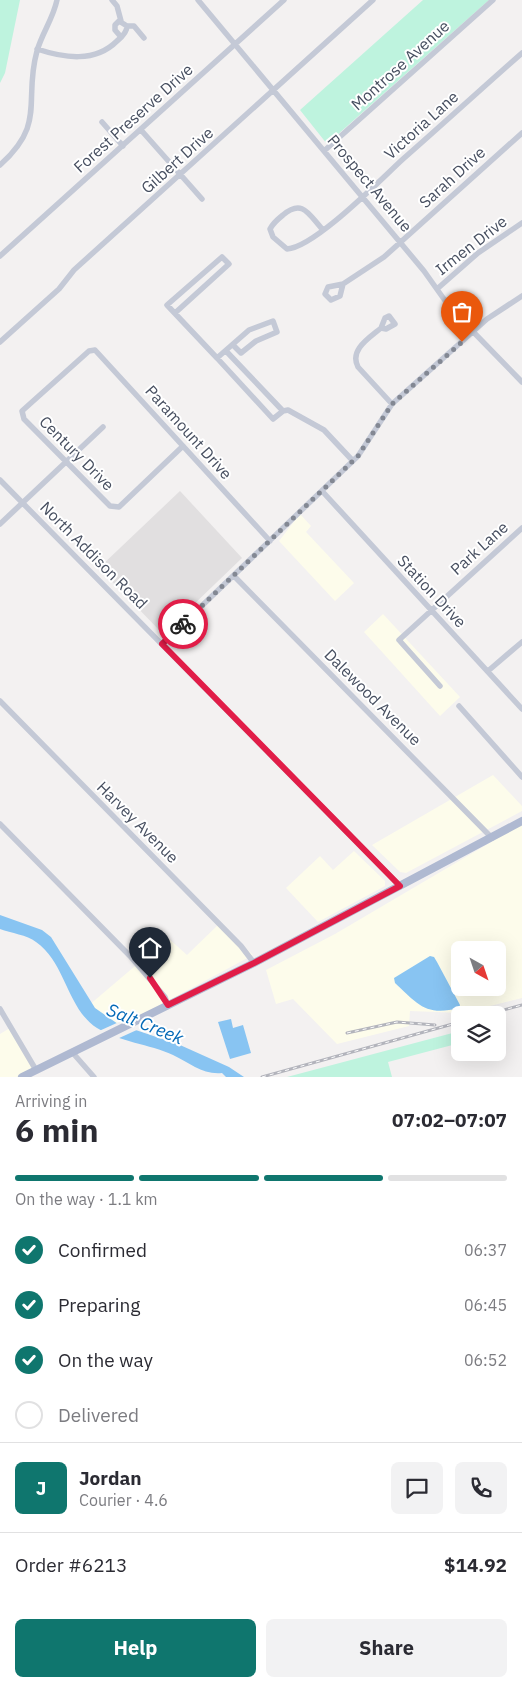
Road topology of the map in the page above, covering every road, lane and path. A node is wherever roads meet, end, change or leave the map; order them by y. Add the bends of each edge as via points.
1 (56, 0) edge
2 (112, 0) edge
3 (198, 0) edge
4 (284, 0) edge
5 (373, 0) edge
6 (493, 0) edge
7 (121, 21) junction
8 (127, 26) junction
9 (121, 37) junction
10 (144, 38) dead end
11 (236, 45) junction
12 (37, 49) junction
13 (522, 53) edge
14 (275, 91) junction
15 (102, 122) dead end
16 (141, 130) junction
17 (522, 133) edge
18 (123, 146) junction
19 (324, 151) junction
20 (0, 165) edge
21 (181, 175) junction
22 (362, 196) junction
23 (202, 199) dead end
24 (522, 223) edge
25 (323, 230) junction
26 (400, 242) junction
27 (0, 256) edge
28 (343, 284) dead end
29 (437, 289) junction
30 (522, 296) edge
31 (175, 313) junction
32 (381, 328) dead end
33 (473, 330) junction
34 (0, 342) edge
35 (233, 345) junction
36 (226, 351) junction
37 (85, 354) joint
38 (217, 358) junction
39 (522, 382) edge
40 (392, 404) junction
41 (282, 411) junction
42 (103, 427) dead end
43 (183, 446) junction
44 (353, 461) junction
45 (66, 462) junction
46 (0, 480) edge
47 (322, 492) junction
48 (23, 503) junction
49 (0, 524) edge
50 (522, 528) edge
51 (270, 541) junction
52 (234, 576) junction
53 (431, 610) junction
54 (522, 642) edge
55 (162, 644) junction
56 (488, 671) junction
57 (440, 686) dead end
58 (0, 701) edge
59 (459, 706) dead end
60 (522, 709) edge
61 (522, 777) edge
62 (522, 821) edge
63 (0, 824) edge
64 (492, 838) junction
65 (400, 886) junction
66 (254, 963) junction
67 (168, 1005) junction
68 (0, 1009) edge
69 (72, 1052) junction
70 (36, 1070) junction
71 (22, 1077) edge
72 (94, 1077) edge

1 - 12 street via 52,19
2 - 7 street
3 - 11 street, Prospect Avenue
4 - 11 street, Forest Preserve Drive
5 - 14 street, Gilbert Drive
6 - 19 street, Montrose Avenue
7 - 8 street
7 - 9 street via 115,25
8 - 9 street
8 - 10 street via 134,26
9 - 12 street via 101,53 86,56 61,57
11 - 14 street, Prospect Avenue
11 - 16 street, Forest Preserve Drive
12 - 20 street via 28,128 18,147
13 - 22 street, Victoria Lane
14 - 19 street, Prospect Avenue
14 - 21 street, Gilbert Drive
15 - 18 street
16 - 18 street, Forest Preserve Drive
16 - 21 street
17 - 26 street, Sarah Drive
18 - 27 street, Forest Preserve Drive
19 - 22 street, Prospect Avenue
21 - 23 street
21 - 34 street, Gilbert Drive via 74,270 60,289
22 - 25 street, Victoria Lane
22 - 26 street, Prospect Avenue
24 - 29 street, Irmen Drive via 478,253
25 - 25 street, Victoria Lane via 297,206 270,229 273,237 287,249
26 - 28 street, Sarah Drive
26 - 29 street, Prospect Avenue
29 - 33 street, Prospect Avenue
30 - 33 street
31 - 31 street via 229,264 222,257 168,305
31 - 38 street
32 - 40 street via 357,350 355,361
33 - 39 street, Prospect Avenue
33 - 40 street
35 - 35 street via 249,330 273,321 277,332 256,341 241,353
35 - 36 street
36 - 38 street
36 - 41 street
37 - 43 street, Paramount Drive via 96,350
37 - 45 street, Century Drive via 24,409 22,415
38 - 41 street via 274,419
40 - 44 street
41 - 44 street via 288,410 324,430
42 - 45 street
43 - 45 street, Century Drive via 115,508
43 - 51 street, Paramount Drive
44 - 47 street
45 - 48 street
46 - 48 street, North Addison Road
47 - 51 street
47 - 53 street, Station Drive
48 - 49 street
48 - 55 street, North Addison Road
50 - 53 street, Park Lane
51 - 52 street
52 - 55 street
52 - 64 street, Dalewood Avenue
53 - 56 street, Station Drive
53 - 57 street, Park Lane via 398,640
54 - 56 street
55 - 65 street, North Addison Road
56 - 60 street, Station Drive
58 - 66 street, Harvey Avenue via 250,955
59 - 61 street
62 - 64 main road
63 - 67 street via 142,969
64 - 65 main road
65 - 66 main road
66 - 67 main road
67 - 69 main road
68 - 70 street
69 - 70 main road
69 - 72 street
70 - 71 main road

